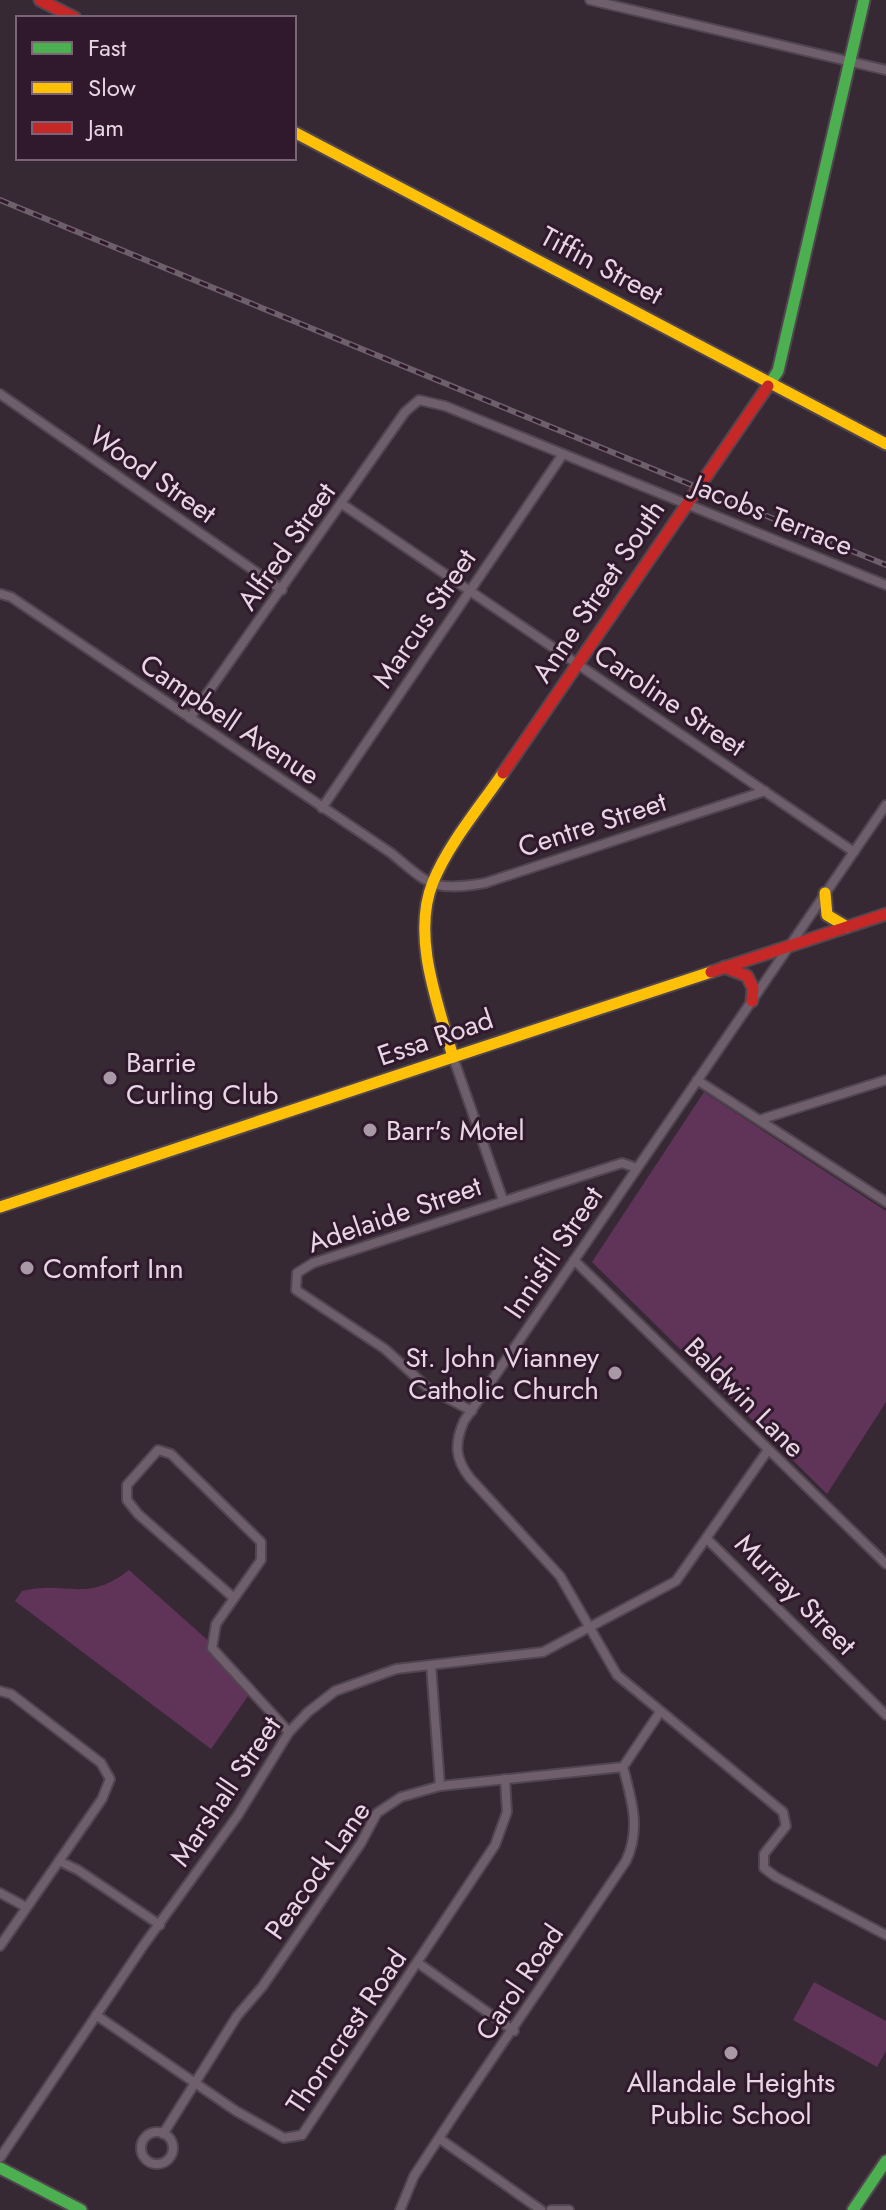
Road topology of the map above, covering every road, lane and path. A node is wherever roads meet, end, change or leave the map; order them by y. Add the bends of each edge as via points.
1 (40, 0) edge
2 (590, 0) edge
3 (864, 0) edge
4 (71, 16) edge
5 (849, 61) junction
6 (886, 70) edge
7 (296, 133) edge
8 (772, 383) junction
9 (0, 394) edge
10 (419, 400) joint
11 (886, 444) edge
12 (563, 454) junction
13 (686, 503) junction
14 (342, 504) junction
15 (886, 585) edge
16 (282, 590) junction
17 (469, 591) junction
18 (1, 594) edge
19 (578, 665) junction
20 (190, 718) junction
21 (765, 791) junction
22 (886, 805) edge
23 (322, 808) junction
24 (854, 852) junction
25 (431, 886) junction
26 (825, 893) junction
27 (886, 914) edge
28 (848, 927) junction
29 (790, 945) junction
30 (724, 967) junction
31 (752, 1001) junction
32 (453, 1057) junction
33 (697, 1080) junction
34 (886, 1080) edge
35 (759, 1120) junction
36 (637, 1168) junction
37 (503, 1200) junction
38 (886, 1202) edge
39 (0, 1207) edge
40 (574, 1260) junction
41 (472, 1411) junction
42 (768, 1450) junction
43 (707, 1539) junction
44 (886, 1564) edge
45 (234, 1598) junction
46 (589, 1628) junction
47 (431, 1665) junction
48 (0, 1691) edge
49 (660, 1712) junction
50 (886, 1715) edge
51 (289, 1732) junction
52 (623, 1767) junction
53 (505, 1779) junction
54 (440, 1786) junction
55 (59, 1861) junction
56 (0, 1893) edge
57 (26, 1907) junction
58 (160, 1925) junction
59 (886, 1935) edge
60 (0, 1946) edge
61 (418, 1963) junction
62 (96, 2015) junction
63 (514, 2031) junction
64 (197, 2082) junction
65 (163, 2134) junction
66 (440, 2139) junction
67 (0, 2158) edge
68 (886, 2161) edge
69 (0, 2168) edge
70 (81, 2210) edge
71 (400, 2210) edge
72 (541, 2210) edge
73 (551, 2210) edge
74 (569, 2210) edge
75 (853, 2210) edge

1 - 4 street
2 - 5 street
3 - 5 street, Anne Street South
5 - 6 street
5 - 8 street, Anne Street South via 786,344
7 - 8 street, Tiffin Street
8 - 11 street, Tiffin Street
8 - 13 street, Anne Street South
9 - 16 street, Wood Street
10 - 12 street, Jacobs Terrace
10 - 14 street, Alfred Street via 405,412
12 - 13 street, Jacobs Terrace
12 - 17 street, Marcus Street
13 - 15 street, Jacobs Terrace
13 - 19 street, Anne Street South
14 - 16 street, Alfred Street
14 - 17 street, Caroline Street
16 - 20 street, Alfred Street
17 - 19 street, Caroline Street
17 - 23 street, Marcus Street
18 - 20 street, Campbell Avenue
19 - 21 street, Caroline Street
19 - 25 street, Anne Street South via 455,842
20 - 23 street, Campbell Avenue
21 - 24 street, Caroline Street
21 - 25 street, Centre Street via 485,883
22 - 24 street, Innisfil Street
23 - 25 street, Campbell Avenue
24 - 26 street, Innisfil Street
25 - 32 street, Anne Street South via 426,921 429,973
26 - 28 street via 827,915
26 - 29 street, Innisfil Street
27 - 28 street, Essa Road
28 - 29 street, Essa Road
29 - 30 street, Essa Road
29 - 31 street, Innisfil Street
30 - 31 street via 747,976
30 - 32 street, Essa Road
31 - 33 street, Innisfil Street
32 - 37 street, Anne Street South
32 - 39 street, Essa Road
33 - 35 street
33 - 36 street, Innisfil Street
34 - 35 street
35 - 38 street
36 - 37 street, Adelaide Street via 622,1163
36 - 40 street, Innisfil Street
37 - 41 street, Adelaide Street via 313,1263 297,1273 296,1290 313,1304 373,1340 428,1388
40 - 41 street, Innisfil Street
40 - 42 street, Baldwin Lane
41 - 46 street, Innisfil Street via 457,1440 460,1463 560,1576
42 - 43 street, Marshall Street
42 - 44 street, Baldwin Lane
43 - 46 street, Marshall Street via 676,1581
43 - 50 street, Murray Street
45 - 45 street via 261,1560 261,1542 171,1454 158,1450 127,1485 127,1500
45 - 51 street via 216,1624 212,1648
46 - 47 street, Marshall Street via 534,1654
46 - 49 street, Innisfil Street via 617,1675
47 - 51 street, Marshall Street via 396,1669 335,1691
47 - 54 street
48 - 55 street via 101,1763 110,1779
49 - 52 street
49 - 59 street, Innisfil Street via 783,1812 786,1826 763,1858 770,1873
51 - 58 street, Marshall Street
52 - 53 street, Peacock Lane
52 - 63 street, Carol Road via 636,1841
53 - 54 street, Peacock Lane
53 - 61 street, Thorncrest Road via 507,1812 495,1845
54 - 64 street, Peacock Lane via 401,1797 377,1813
55 - 57 street
55 - 58 street
56 - 57 street
57 - 60 street
58 - 62 street, Marshall Street
61 - 63 street
61 - 64 street, Thorncrest Road via 302,2135 284,2138
62 - 64 street, Thorncrest Road
62 - 67 street, Marshall Street
63 - 66 street, Carol Road
64 - 65 street, Peacock Lane
65 - 65 street, Peacock Lane via 153,2133 142,2143 141,2153 152,2164 171,2157 171,2141
66 - 71 street, Carol Road via 414,2176
66 - 72 street
68 - 75 street
69 - 70 street
73 - 74 street

